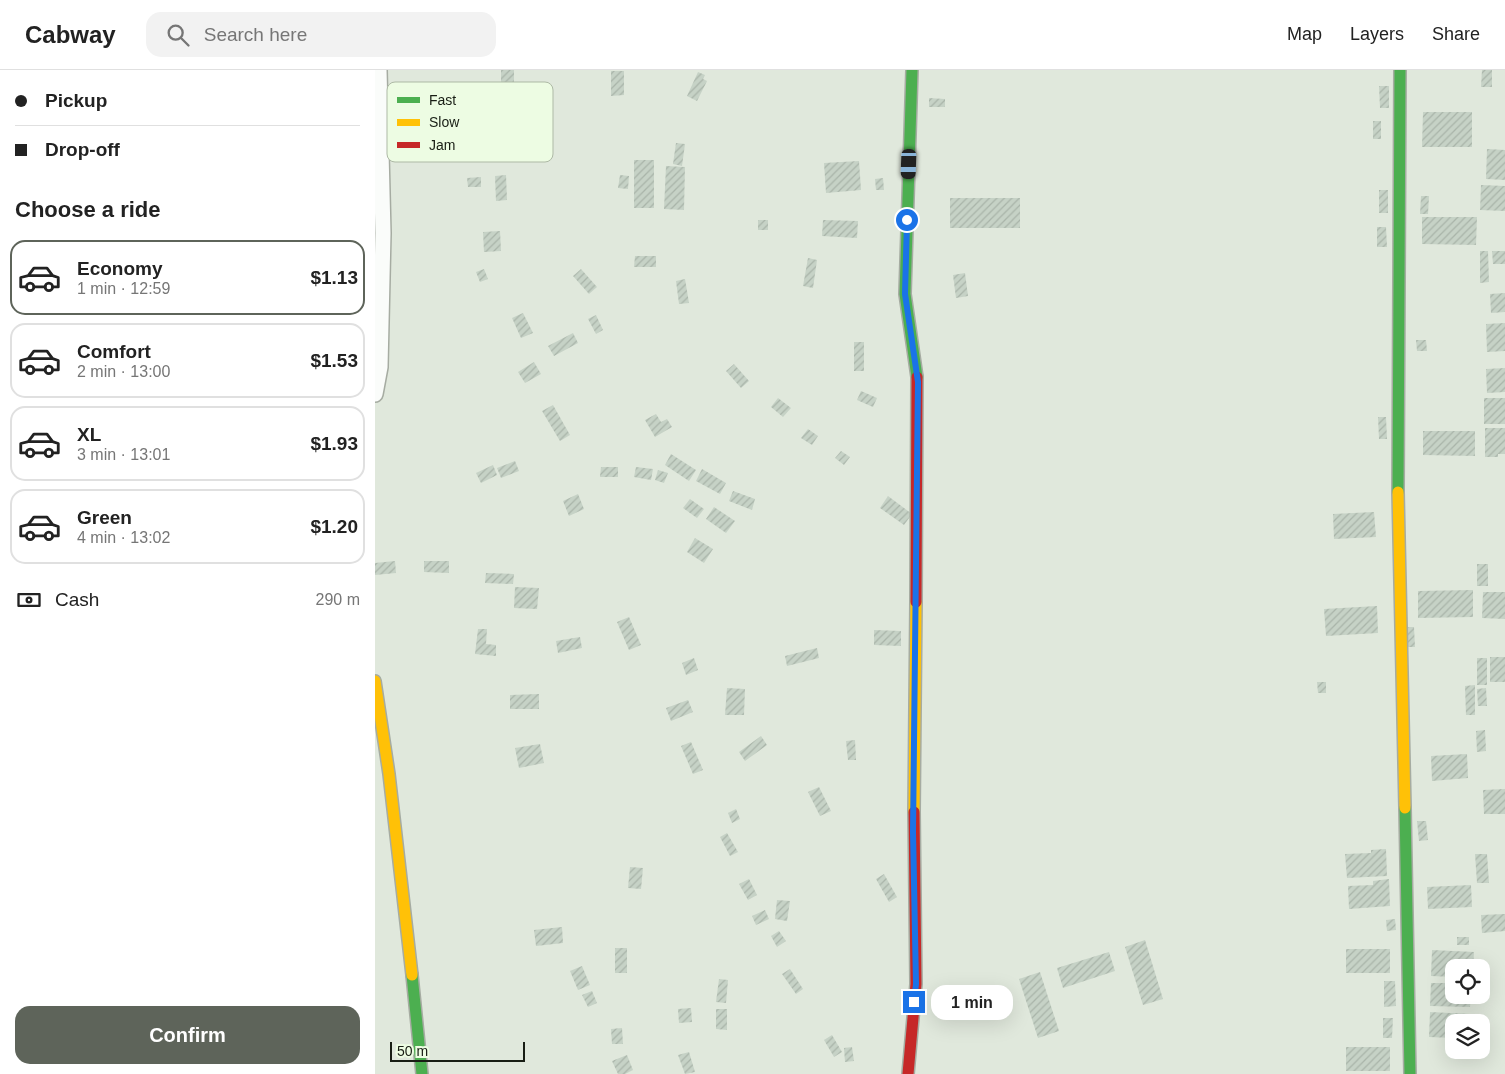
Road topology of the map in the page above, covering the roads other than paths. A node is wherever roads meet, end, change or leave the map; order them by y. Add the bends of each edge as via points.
1 (379, 70) edge
2 (912, 70) edge
3 (1400, 70) edge
4 (375, 394) edge
5 (375, 681) edge
6 (422, 1074) edge
7 (908, 1074) edge
8 (1410, 1074) edge

1 - 4 street via 383,234 380,367
2 - 7 street via 905,294 918,382 913,832 916,984
3 - 8 street via 1398,466
5 - 6 street via 389,774

